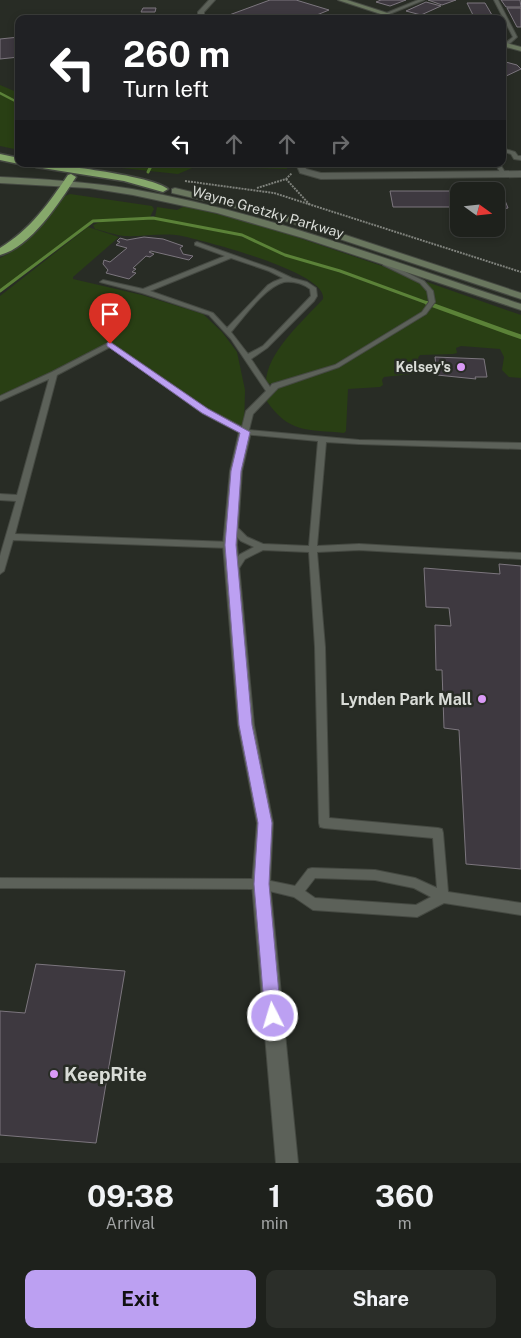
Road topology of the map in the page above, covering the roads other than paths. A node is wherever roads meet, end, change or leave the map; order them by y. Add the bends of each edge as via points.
1 (212, 0) edge
2 (341, 0) edge
3 (422, 0) edge
4 (496, 0) edge
5 (386, 14) junction
6 (201, 15) edge
7 (389, 15) edge
8 (504, 15) edge
9 (506, 19) edge
10 (506, 44) edge
11 (506, 47) edge
12 (506, 48) edge
13 (521, 49) edge
14 (521, 55) edge
15 (506, 150) edge
16 (0, 157) edge
17 (521, 158) edge
18 (15, 160) edge
19 (55, 167) edge
20 (301, 167) edge
21 (500, 167) edge
22 (0, 174) edge
23 (503, 174) junction
24 (521, 174) edge
25 (0, 180) edge
26 (69, 180) junction
27 (163, 189) junction
28 (197, 244) dead end
29 (0, 252) edge
30 (231, 256) junction
31 (373, 258) junction
32 (291, 280) junction
33 (103, 282) dead end
34 (144, 292) junction
35 (521, 296) edge
36 (521, 307) edge
37 (227, 332) junction
38 (247, 358) junction
39 (54, 374) junction
40 (270, 390) junction
41 (0, 399) edge
42 (245, 432) junction
43 (322, 438) junction
44 (521, 446) edge
45 (0, 498) edge
46 (20, 498) junction
47 (232, 527) junction
48 (10, 537) junction
49 (230, 545) junction
50 (262, 547) junction
51 (313, 549) junction
52 (521, 556) edge
53 (0, 571) edge
54 (232, 572) junction
55 (0, 883) edge
56 (262, 884) junction
57 (297, 892) junction
58 (443, 897) junction
59 (521, 909) edge
60 (286, 1163) edge

1 - 6 street
2 - 5 main road
3 - 5 lane
4 - 8 lane
5 - 7 main road
9 - 10 lane via 515,37
11 - 13 main road
12 - 14 main road
15 - 17 lane
16 - 18 highway
19 - 27 highway via 125,178
20 - 23 street via 310,174 328,176
21 - 23 lane
22 - 26 main road, Wayne Gretzky Parkway
23 - 24 street
25 - 26 main road, Wayne Gretzky Parkway
26 - 27 main road, Wayne Gretzky Parkway
26 - 29 highway via 40,222
26 - 31 main road, Wayne Gretzky Parkway via 196,204
27 - 35 main road, Wayne Gretzky Parkway via 273,214
28 - 30 lane
30 - 32 lane
30 - 34 lane
31 - 36 main road, Wayne Gretzky Parkway
31 - 40 lane via 422,282 430,291 432,302 424,313 337,366
32 - 37 lane via 273,285
32 - 38 lane via 309,285 314,296 265,347
33 - 34 lane
34 - 37 lane via 211,314
37 - 38 lane
38 - 40 lane
39 - 41 lane
39 - 42 lane via 110,344 205,411
39 - 46 lane
40 - 42 lane via 249,413
42 - 43 lane
42 - 47 street via 236,471
43 - 44 lane
43 - 51 lane
45 - 46 lane
46 - 48 lane
47 - 49 street
47 - 50 lane via 244,539
48 - 49 lane
48 - 53 lane
49 - 54 street
50 - 51 lane
50 - 54 lane via 242,557
51 - 52 lane via 360,546
51 - 58 lane via 320,647 324,823 438,833
54 - 56 street via 246,725 265,823
55 - 56 lane
56 - 57 lane
56 - 60 street
57 - 58 lane via 312,904 417,911
57 - 58 lane via 312,873 375,875 415,883
58 - 59 lane

